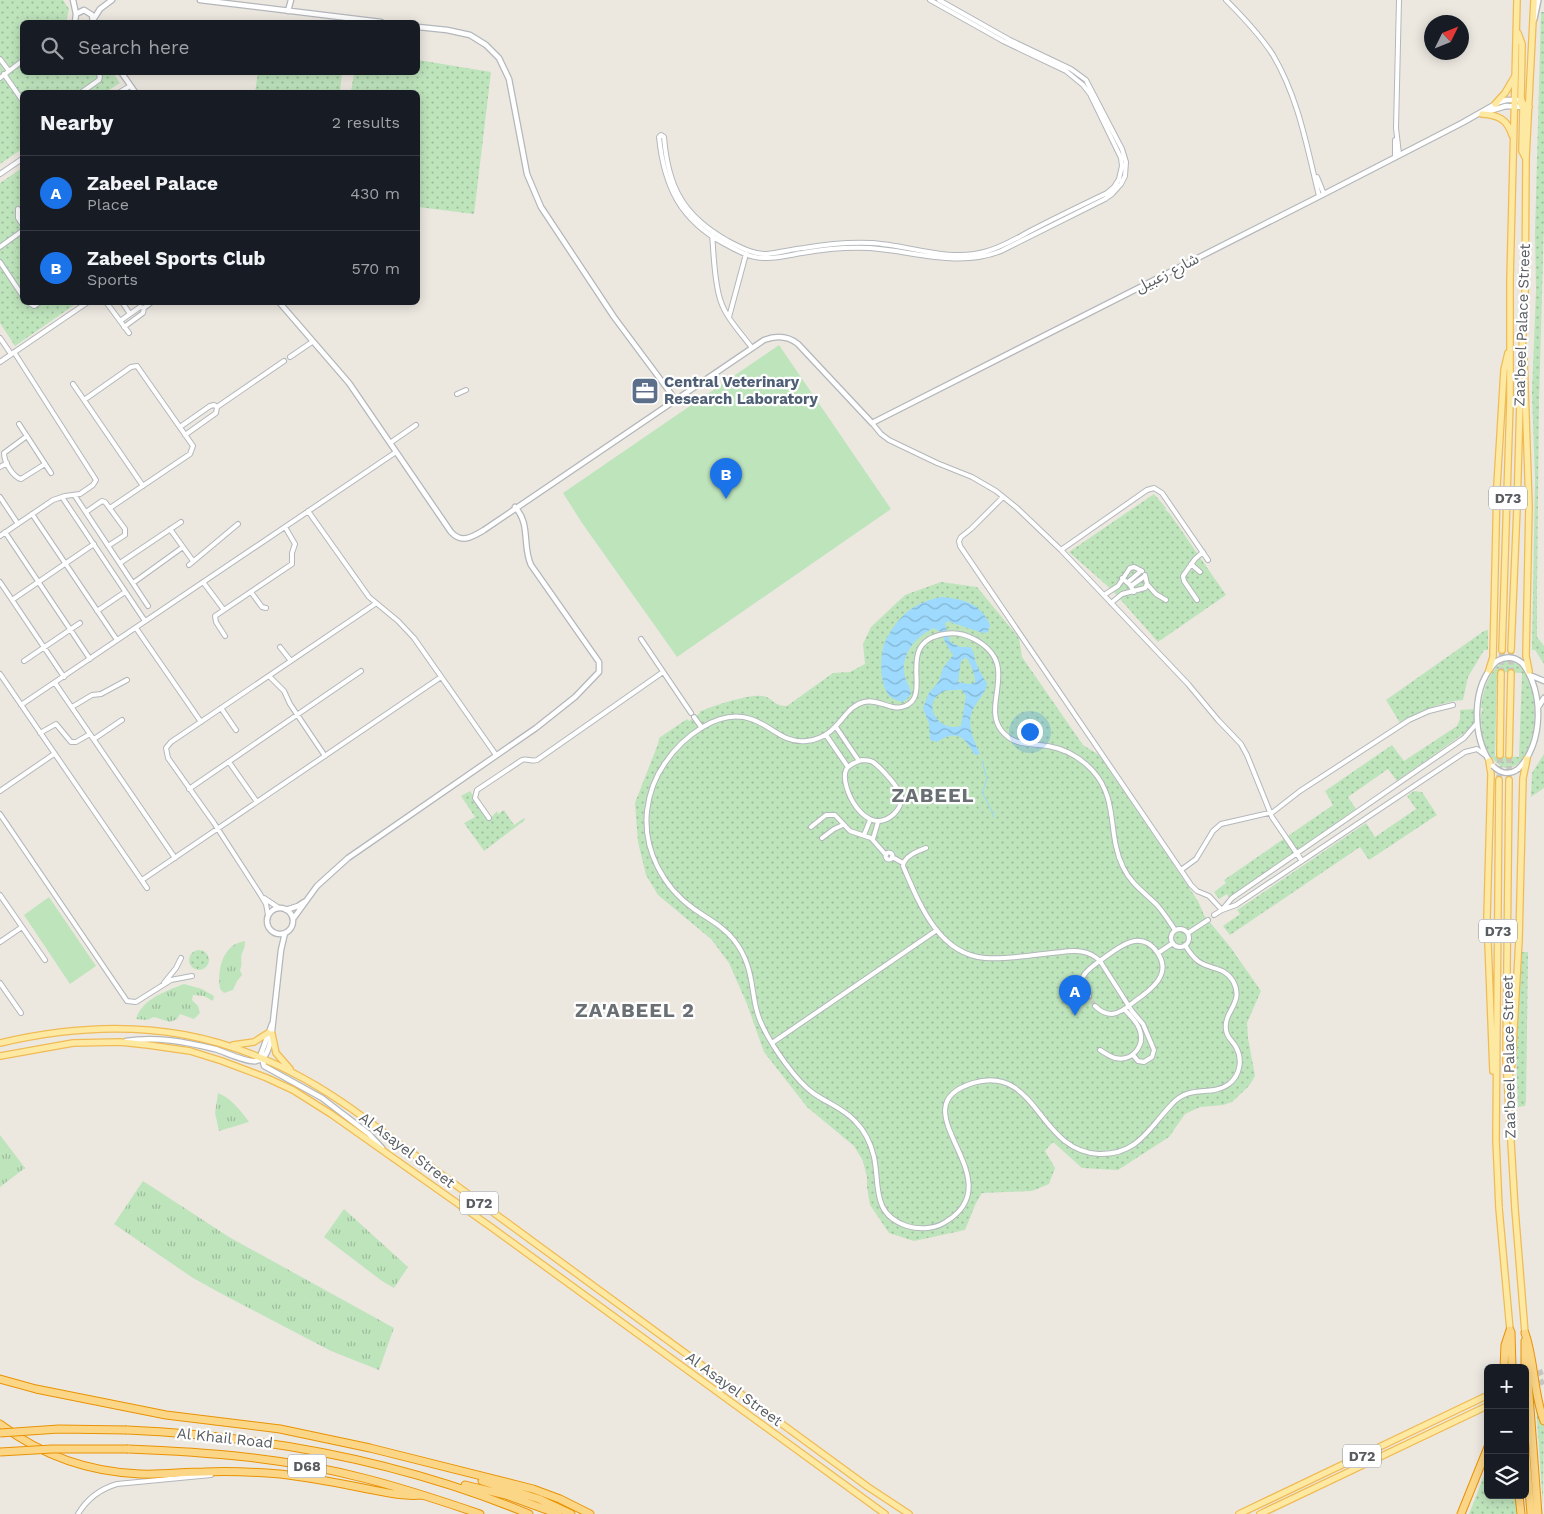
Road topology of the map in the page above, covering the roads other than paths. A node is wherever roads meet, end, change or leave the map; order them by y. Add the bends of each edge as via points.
1 (74, 0) edge
2 (112, 0) edge
3 (200, 0) edge
4 (291, 0) edge
5 (930, 0) edge
6 (940, 0) edge
7 (1226, 0) edge
8 (1399, 0) edge
9 (1517, 0) edge
10 (1536, 0) edge
11 (104, 6) junction
12 (86, 10) junction
13 (288, 11) junction
14 (75, 20) edge
15 (93, 20) edge
16 (94, 20) edge
17 (364, 20) edge
18 (420, 27) edge
19 (1518, 33) junction
20 (0, 59) edge
21 (20, 62) edge
22 (9, 70) junction
23 (1516, 74) junction
24 (99, 75) edge
25 (123, 75) edge
26 (2, 76) edge
27 (130, 86) junction
28 (85, 90) edge
29 (123, 90) edge
30 (133, 90) edge
31 (20, 98) edge
32 (1529, 100) junction
33 (1517, 102) junction
34 (1495, 104) junction
35 (1526, 107) junction
36 (1102, 114) junction
37 (1482, 114) junction
38 (1462, 123) junction
39 (1513, 136) junction
40 (1397, 156) junction
41 (20, 160) edge
42 (0, 174) edge
43 (1322, 195) junction
44 (18, 209) dead end
45 (20, 221) edge
46 (712, 231) junction
47 (20, 233) edge
48 (712, 237) junction
49 (0, 247) edge
50 (746, 252) junction
51 (0, 262) edge
52 (20, 292) edge
53 (84, 305) edge
54 (108, 305) edge
55 (123, 305) edge
56 (148, 305) edge
57 (281, 305) edge
58 (144, 308) junction
59 (128, 315) junction
60 (729, 317) junction
61 (120, 321) junction
62 (131, 322) junction
63 (124, 327) junction
64 (129, 333) dead end
65 (0, 338) edge
66 (312, 342) junction
67 (1510, 346) junction
68 (752, 348) junction
69 (1522, 349) junction
70 (13, 353) junction
71 (290, 357) dead end
72 (284, 361) dead end
73 (0, 362) edge
74 (73, 384) dead end
75 (466, 390) dead end
76 (457, 394) dead end
77 (675, 399) junction
78 (84, 400) junction
79 (217, 407) junction
80 (872, 423) junction
81 (19, 424) dead end
82 (416, 425) dead end
83 (180, 427) junction
84 (185, 435) junction
85 (26, 436) junction
86 (390, 443) junction
87 (396, 452) junction
88 (7, 463) junction
89 (45, 464) junction
90 (0, 467) edge
91 (50, 473) dead end
92 (143, 486) junction
93 (75, 496) junction
94 (0, 497) edge
95 (62, 497) junction
96 (1003, 497) junction
97 (516, 507) junction
98 (110, 508) junction
99 (308, 511) junction
100 (86, 512) junction
101 (32, 514) junction
102 (181, 522) dead end
103 (18, 524) junction
104 (238, 524) dead end
105 (285, 527) junction
106 (170, 529) junction
107 (5, 532) junction
108 (0, 536) edge
109 (94, 544) junction
110 (108, 546) junction
111 (183, 547) junction
112 (1061, 550) junction
113 (1203, 552) junction
114 (1208, 560) dead end
115 (120, 563) junction
116 (66, 564) junction
117 (1191, 564) junction
118 (1200, 572) dead end
119 (1122, 578) junction
120 (0, 582) edge
121 (38, 582) junction
122 (203, 582) junction
123 (1128, 582) junction
124 (133, 583) junction
125 (1147, 584) junction
126 (1132, 586) junction
127 (125, 592) junction
128 (251, 592) junction
129 (1134, 592) junction
130 (1104, 595) junction
131 (12, 600) junction
132 (1166, 600) dead end
133 (1197, 600) dead end
134 (1111, 603) junction
135 (375, 604) junction
136 (148, 606) dead end
137 (266, 608) dead end
138 (224, 610) junction
139 (97, 611) junction
140 (145, 621) junction
141 (80, 623) dead end
142 (136, 628) junction
143 (70, 630) junction
144 (225, 636) dead end
145 (641, 639) dead end
146 (117, 640) junction
147 (44, 647) junction
148 (280, 647) dead end
149 (1502, 650) tunnel mouth
150 (1511, 650) tunnel mouth
151 (90, 659) junction
152 (24, 661) dead end
153 (291, 662) junction
154 (1489, 670) junction
155 (361, 671) dead end
156 (663, 672) junction
157 (1501, 673) tunnel mouth
158 (1510, 673) tunnel mouth
159 (1530, 673) junction
160 (0, 674) edge
161 (269, 676) junction
162 (64, 677) junction
163 (441, 677) junction
164 (127, 680) dead end
165 (1544, 681) edge
166 (55, 683) junction
167 (1544, 698) edge
168 (1453, 705) dead end
169 (22, 706) junction
170 (1538, 706) junction
171 (72, 708) junction
172 (221, 708) junction
173 (691, 713) dead end
174 (297, 714) junction
175 (694, 717) dead end
176 (122, 720) dead end
177 (201, 722) junction
178 (1477, 724) junction
179 (836, 727) junction
180 (702, 728) junction
181 (236, 730) dead end
182 (40, 733) junction
183 (90, 734) junction
184 (826, 735) junction
185 (94, 739) junction
186 (54, 754) junction
187 (496, 755) junction
188 (1500, 755) tunnel mouth
189 (1509, 755) tunnel mouth
190 (325, 756) junction
191 (1528, 759) junction
192 (859, 761) junction
193 (1490, 761) junction
194 (229, 762) junction
195 (848, 767) junction
196 (1499, 780) tunnel mouth
197 (1509, 780) tunnel mouth
198 (189, 788) junction
199 (0, 791) edge
200 (257, 802) junction
201 (1270, 813) junction
202 (0, 814) edge
203 (489, 818) dead end
204 (870, 820) junction
205 (878, 822) junction
206 (843, 825) junction
207 (811, 827) dead end
208 (217, 829) junction
209 (864, 835) junction
210 (822, 838) dead end
211 (873, 839) junction
212 (926, 848) dead end
213 (1296, 854) junction
214 (175, 858) junction
215 (1302, 861) junction
216 (903, 863) junction
217 (1181, 870) junction
218 (142, 880) junction
219 (147, 888) dead end
220 (260, 894) junction
221 (0, 895) edge
222 (307, 900) junction
223 (279, 908) junction
224 (286, 910) junction
225 (1222, 910) junction
226 (268, 915) junction
227 (1214, 915) dead end
228 (293, 919) junction
229 (1208, 920) dead end
230 (22, 927) junction
231 (937, 930) junction
232 (1175, 930) junction
233 (1188, 932) junction
234 (275, 933) junction
235 (285, 933) junction
236 (0, 942) edge
237 (1173, 943) junction
238 (1185, 945) junction
239 (280, 950) junction
240 (1158, 953) junction
241 (181, 958) dead end
242 (45, 960) dead end
243 (1100, 961) junction
244 (192, 976) dead end
245 (0, 983) edge
246 (162, 985) junction
247 (1089, 996) tunnel mouth
248 (1095, 1006) tunnel mouth
249 (1129, 1006) junction
250 (1124, 1009) junction
251 (21, 1013) dead end
252 (270, 1034) junction
253 (1148, 1036) junction
254 (1142, 1041) junction
255 (120, 1042) junction
256 (0, 1043) edge
257 (772, 1043) junction
258 (228, 1045) junction
259 (1100, 1050) dead end
260 (1132, 1055) junction
261 (0, 1056) edge
262 (262, 1058) junction
263 (296, 1074) junction
264 (1508, 1079) junction
265 (1496, 1082) junction
266 (386, 1152) junction
267 (1510, 1330) junction
268 (1525, 1333) junction
269 (1504, 1364) edge
270 (1512, 1364) edge
271 (1525, 1364) edge
272 (0, 1379) edge
273 (1529, 1387) edge
274 (1484, 1397) dead end
275 (1484, 1408) edge
276 (1544, 1421) edge
277 (0, 1424) edge
278 (0, 1432) edge
279 (0, 1452) edge
280 (1485, 1454) edge
281 (1527, 1454) edge
282 (462, 1472) junction
283 (268, 1473) junction
284 (436, 1480) junction
285 (422, 1495) junction
286 (1533, 1496) junction
287 (1519, 1499) edge
288 (78, 1514) edge
289 (480, 1514) edge
290 (529, 1514) edge
291 (558, 1514) edge
292 (571, 1514) edge
293 (590, 1514) edge
294 (885, 1514) edge
295 (908, 1514) edge
296 (1239, 1514) edge
297 (1260, 1514) edge
298 (1461, 1514) edge
299 (1520, 1514) edge
300 (1530, 1514) edge
301 (1538, 1514) edge

1 - 12 street
1 - 14 street
2 - 11 street
3 - 13 street
4 - 13 street
5 - 36 street via 1071,74 1087,89
6 - 36 street via 1010,40 1076,71 1088,83
7 - 43 street via 1263,41 1280,68 1298,110
8 - 40 street
9 - 19 main road, Zaa'beel Palace Street / D73
10 - 32 main road, Zaa'beel Palace Street
11 - 12 street
11 - 16 street
12 - 14 street
12 - 15 street
13 - 17 street
18 - 77 street via 470,35 486,45 502,63 509,79 527,174 541,208 614,317
19 - 23 main road, Zaa'beel Palace Street / D73
19 - 33 main road via 1522,44
20 - 22 street
21 - 22 street
22 - 26 street
23 - 33 main road, Zaa'beel Palace Street / D73
23 - 34 main road
24 - 28 street via 99,80
25 - 27 street
26 - 31 street
27 - 29 street
27 - 30 street
32 - 33 street
32 - 35 main road, Zaa'beel Palace Street
33 - 34 street, شارع زعبيل via 1506,100
33 - 35 main road
33 - 37 street, شارع زعبيل
33 - 39 main road, Zaa'beel Palace Street / D73
34 - 38 street, شارع زعبيل
35 - 69 main road, Zaa'beel Palace Street / D73 via 1526,259
36 - 50 street via 1125,158 1126,172 1116,191 1001,251 976,258 945,258 865,248 762,256
37 - 38 street, شارع زعبيل
37 - 39 main road via 1504,120
38 - 40 street, شارع زعبيل
39 - 67 main road, Zaa'beel Palace Street / D73
40 - 43 street, شارع زعبيل
41 - 42 street
43 - 80 street, شارع زعبيل
44 - 45 street
46 - 48 street
46 - 48 street via 694,217 676,191 661,135 663,166 671,190 690,219
46 - 50 street
47 - 49 street
48 - 50 street
48 - 60 street via 718,291
50 - 60 street
51 - 52 street
53 - 70 street
54 - 61 street
55 - 59 street
56 - 58 street
57 - 66 street
58 - 59 street via 140,307
58 - 62 street via 143,313
59 - 61 street
59 - 62 street
60 - 68 street
61 - 63 street
62 - 63 street
63 - 64 street
65 - 70 street
66 - 71 street
66 - 86 street via 349,383
67 - 149 main road, Zaa'beel Palace Street / D73
67 - 154 main road via 1505,364 1497,485 1493,657
68 - 77 street
68 - 80 street via 774,337 794,341
69 - 150 main road, Zaa'beel Palace Street / D73
69 - 159 main road via 1529,506 1526,656
70 - 73 street
70 - 93 street via 96,478 93,485
72 - 79 street
74 - 78 street
75 - 76 street
77 - 97 street
78 - 83 street via 137,366
78 - 92 street
79 - 83 street via 210,406
79 - 84 street via 216,413
80 - 96 street via 889,440 972,477
81 - 85 street
82 - 86 street
83 - 84 street
84 - 92 street via 193,446 192,452
85 - 88 street via 5,452
85 - 89 street
86 - 87 street
87 - 97 street via 458,538 473,537
87 - 99 street
88 - 89 street via 19,480
88 - 90 street
89 - 91 street
92 - 98 street
93 - 95 street
93 - 100 street
94 - 103 street
95 - 101 street
95 - 109 street
96 - 112 street
96 - 217 street via 961,537 960,546
97 - 187 street via 524,523 531,565 599,662 600,668 590,683 562,708
98 - 100 street via 102,501
98 - 110 street via 126,533
99 - 105 street
99 - 135 street
100 - 110 street
101 - 103 street
101 - 116 street
102 - 106 street
103 - 107 street
104 - 111 street via 191,563
105 - 122 street
105 - 128 street via 295,544 292,564
106 - 111 street
106 - 115 street
107 - 108 street
107 - 121 street
109 - 116 street
109 - 127 street
110 - 115 street
111 - 124 street
112 - 113 street via 1154,488 1162,493
112 - 130 street
113 - 114 street
113 - 117 street
115 - 124 street
116 - 121 street
116 - 139 street
117 - 118 street
117 - 133 street via 1183,577
119 - 123 street
119 - 123 street via 1131,567 1142,571
119 - 130 street via 1118,586
120 - 131 street
121 - 131 street
121 - 143 street
122 - 138 street
122 - 140 street
123 - 126 street
124 - 136 street
125 - 126 street via 1145,576
125 - 129 street
125 - 132 street
126 - 129 street
127 - 139 street
127 - 140 street
128 - 137 street
128 - 138 street
129 - 134 street via 1122,594
130 - 134 street
131 - 147 street
134 - 201 street via 1241,744
135 - 153 street
135 - 163 street via 409,632
138 - 144 street via 214,619
139 - 146 street
140 - 142 street
141 - 143 street
142 - 146 street
142 - 177 street
143 - 147 street
143 - 151 street
145 - 156 street
146 - 151 street
147 - 152 street
147 - 162 street
148 - 153 street
151 - 162 street
153 - 161 street
154 - 159 street, bridge via 1497,661 1512,658 1522,663
154 - 178 street via 1479,697
155 - 174 street
156 - 173 street
156 - 203 street via 537,760 523,759 477,790 475,798
157 - 188 main road
158 - 189 main road
159 - 165 street
159 - 170 street
160 - 169 street
161 - 172 street
161 - 174 street via 284,691
162 - 166 street
163 - 187 street
163 - 190 street
164 - 171 street via 101,694 92,695
166 - 169 street
166 - 171 street
167 - 170 street
168 - 201 street via 1429,711 1405,723
169 - 182 street
170 - 191 street via 1536,736
171 - 183 street
172 - 177 street
172 - 181 street
174 - 190 street
174 - 194 street
175 - 180 street
176 - 185 street
177 - 198 street via 171,742 166,751
178 - 193 street
178 - 213 street via 1464,738
179 - 184 street
179 - 192 street
179 - 232 street via 851,709 863,702 897,708 912,702 917,691 917,656 932,638 954,633 979,642 989,651 998,667 995,714 1001,730 1018,742 1068,752 1094,772 1110,801 1116,849 1124,870
180 - 184 street via 720,719 740,716 755,720 778,736 792,740 812,740
180 - 257 street via 673,752 655,780 647,810 650,845 656,865 674,891 724,929 741,951 750,972 760,1021
182 - 183 street via 56,724 71,742
182 - 186 street
183 - 185 street
184 - 195 street
185 - 214 street
186 - 199 street
186 - 218 street
187 - 222 street via 353,854 323,880
190 - 200 street
191 - 193 street, bridge via 1518,769 1505,773
191 - 264 main road via 1523,778 1518,969 1512,1064
192 - 195 street
192 - 205 street via 868,760 875,764 901,795 898,809
193 - 215 street via 1476,750 1465,752
193 - 265 main road via 1487,917 1492,1064
194 - 198 street
194 - 200 street
195 - 204 street via 845,779 850,795 857,809
196 - 265 main road, Zaa'beel Palace Street / D73
197 - 264 main road, Zaa'beel Palace Street / D73
198 - 208 street
200 - 208 street
201 - 213 street
201 - 217 street via 1218,826 1199,856
202 - 246 street via 125,998 136,1002
204 - 205 street
204 - 209 street
205 - 211 street
206 - 207 street via 837,817 829,815
206 - 209 street
206 - 210 street
208 - 214 street
208 - 220 street
209 - 211 street
211 - 216 street via 886,855 889,852
212 - 216 street
213 - 215 street
213 - 225 street via 1232,898
214 - 218 street
215 - 225 street via 1236,905
216 - 231 street via 919,901
217 - 225 street via 1193,888 1209,896
218 - 219 street
220 - 223 street
220 - 226 street
221 - 230 street
222 - 224 street
222 - 228 street
223 - 224 street
223 - 226 street
224 - 228 street
225 - 227 street
226 - 234 street via 268,926
228 - 235 street via 292,926
229 - 233 street
230 - 236 street
230 - 242 street
231 - 243 street via 954,947 980,957 1077,950
231 - 257 street
232 - 233 street
232 - 237 street via 1171,936
233 - 238 street via 1189,939
234 - 235 street
234 - 239 street
235 - 239 street
237 - 238 street via 1178,947
237 - 240 street
238 - 257 street via 1198,962 1225,972 1235,987 1236,1000 1226,1028 1240,1058 1239,1071 1234,1079 1222,1088 1182,1095 1140,1140 1122,1151 1105,1154 1085,1152 1064,1141 1026,1096 1010,1085 984,1081 960,1088 947,1102 944,1118 966,1165 968,1188 958,1212 934,1227 906,1226 888,1213 880,1202 873,1153 862,1129 845,1112 806,1088
239 - 252 street
240 - 243 street via 1144,942 1130,942
240 - 249 street via 1162,967 1159,981
241 - 246 street
243 - 247 street via 1082,978
243 - 249 street
244 - 246 street
245 - 251 street
248 - 250 street via 1111,1014
249 - 250 street
249 - 253 street
250 - 254 street via 1138,1026
252 - 258 main road via 254,1042
252 - 262 street via 267,1054
252 - 263 main road via 276,1053
253 - 254 street
253 - 260 street via 1154,1050 1152,1057 1142,1062
254 - 260 street
255 - 261 main road, Al Asayel Street / D72 via 63,1045
255 - 262 street via 167,1040 251,1061
255 - 266 main road, Al Asayel Street / D72 via 190,1051 260,1075 306,1098
256 - 258 main road, Al Asayel Street / D72 via 62,1032 117,1028 177,1032
258 - 262 main road, Al Asayel Street / D72
259 - 260 street via 1117,1058
262 - 263 main road, Al Asayel Street / D72
262 - 266 street via 267,1069 341,1112
263 - 295 main road, Al Asayel Street / D72 via 341,1101 868,1488
264 - 268 main road, Zaa'beel Palace Street / D73
265 - 267 main road, Zaa'beel Palace Street / D73 via 1499,1208
266 - 294 main road, Al Asayel Street / D72
267 - 269 highway
267 - 270 highway
268 - 271 highway
268 - 276 highway
272 - 282 highway via 166,1415 320,1436
273 - 286 highway
274 - 296 main road, D72
275 - 297 main road, D72
277 - 283 highway via 55,1456 97,1469 142,1474
278 - 284 highway, Al Khail Road / D68, bridge via 59,1429 206,1435 276,1444
279 - 285 highway, Al Khail Road / D68, bridge via 128,1449 215,1454 298,1465
280 - 298 highway
281 - 286 highway
282 - 292 highway
282 - 293 highway via 533,1489
283 - 285 highway via 399,1495
283 - 288 street via 117,1484 94,1495
284 - 290 highway, Al Khail Road / D68
284 - 291 highway via 506,1495
285 - 289 highway, Al Khail Road / D68
286 - 300 highway
286 - 301 highway
287 - 299 highway

